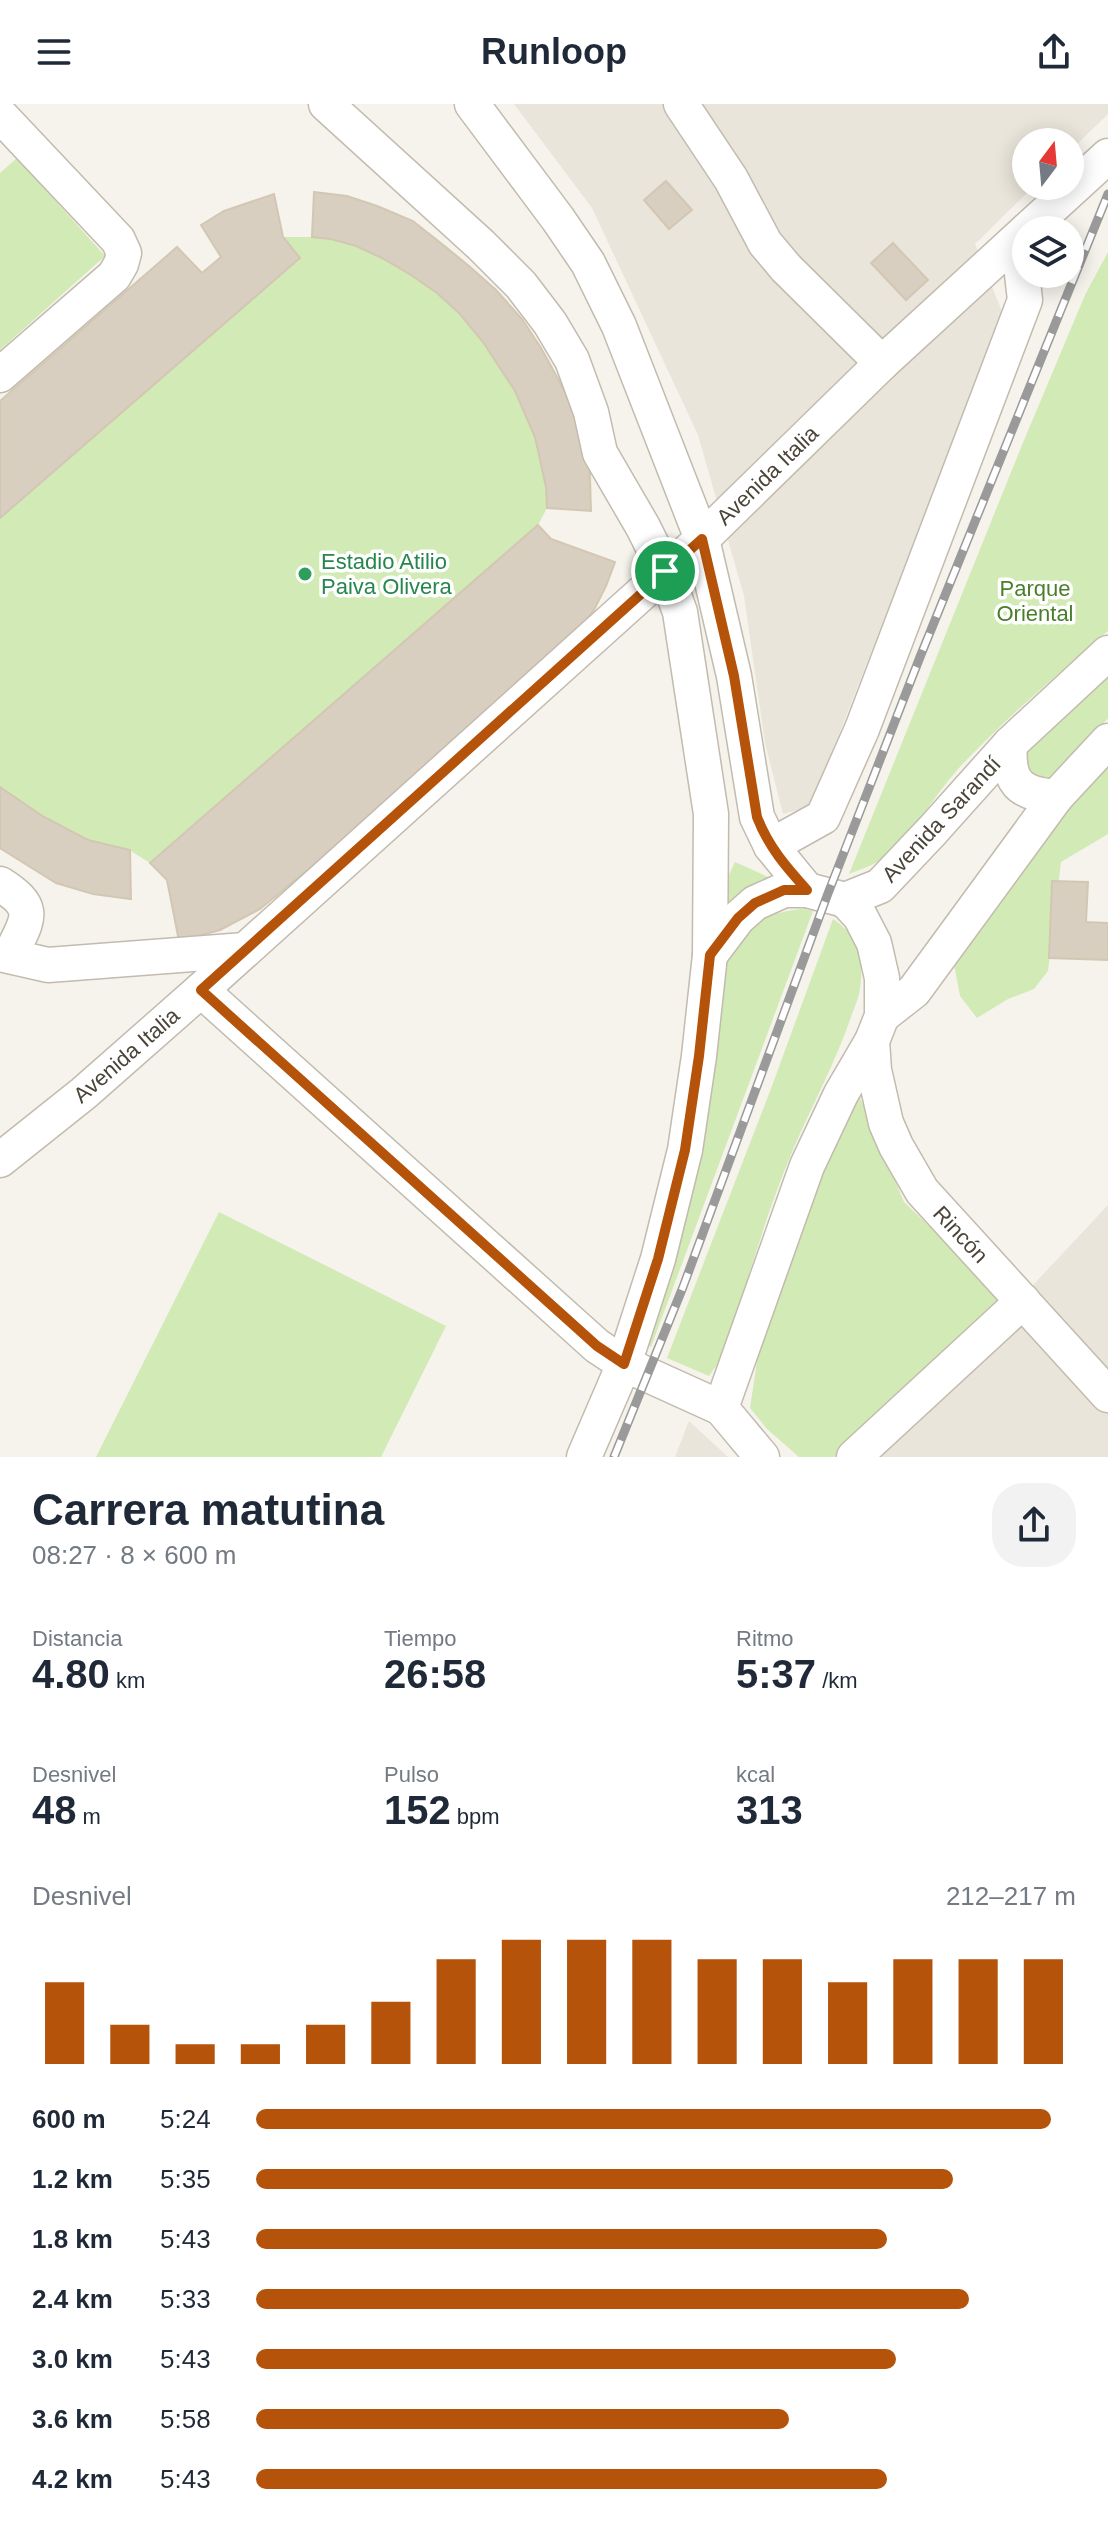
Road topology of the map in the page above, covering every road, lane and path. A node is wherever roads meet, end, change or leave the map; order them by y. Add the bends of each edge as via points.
1 (326, 104) edge
2 (472, 104) edge
3 (681, 104) edge
4 (0, 115) edge
5 (1108, 156) edge
6 (1043, 216) edge
7 (1012, 244) edge
8 (1025, 288) edge
9 (882, 363) junction
10 (0, 375) edge
11 (702, 539) junction
12 (665, 571) junction
13 (1108, 653) edge
14 (1108, 741) edge
15 (1010, 744) junction
16 (1056, 797) junction
17 (754, 801) junction
18 (711, 814) junction
19 (771, 846) junction
20 (0, 884) edge
21 (807, 890) junction
22 (845, 900) junction
23 (245, 950) junction
24 (5, 955) edge
25 (710, 955) junction
26 (201, 990) junction
27 (877, 1028) junction
28 (0, 1160) edge
29 (1023, 1301) junction
30 (624, 1364) junction
31 (1108, 1395) edge
32 (721, 1408) junction
33 (584, 1457) edge
34 (762, 1457) edge
35 (854, 1457) edge

1 - 12 street via 481,245 550,323 572,360 600,453
2 - 11 street via 588,263 619,326
3 - 9 street via 765,243
4 - 10 street via 118,240 124,253 114,276
5 - 6 street, Avenida Italia
7 - 9 street, Avenida Italia
8 - 19 street via 1025,300 862,729 823,817
9 - 11 street, Avenida Italia
11 - 12 street, Avenida Italia
11 - 17 street via 734,676
12 - 18 street via 680,612
12 - 23 street, Avenida Italia
13 - 15 street, Avenida Sarandí
14 - 16 street
15 - 16 street via 1008,765 1018,784 1035,795
15 - 22 street, Avenida Sarandí via 880,886
16 - 27 street via 914,991
17 - 18 street
17 - 19 street
18 - 25 street
19 - 21 street
20 - 24 street via 26,906 26,921
21 - 22 street
21 - 25 street via 784,890 755,903
22 - 27 street, Rincón via 874,943 882,978
23 - 24 street via 48,965
23 - 26 street, Avenida Italia
25 - 30 street via 685,1150
26 - 28 street, Avenida Italia
26 - 30 street via 597,1346
27 - 29 street, Rincón via 874,1070 896,1146 922,1191
27 - 32 street via 807,1166
29 - 31 street, Rincón
29 - 35 street
30 - 32 street
30 - 33 street
32 - 34 street

